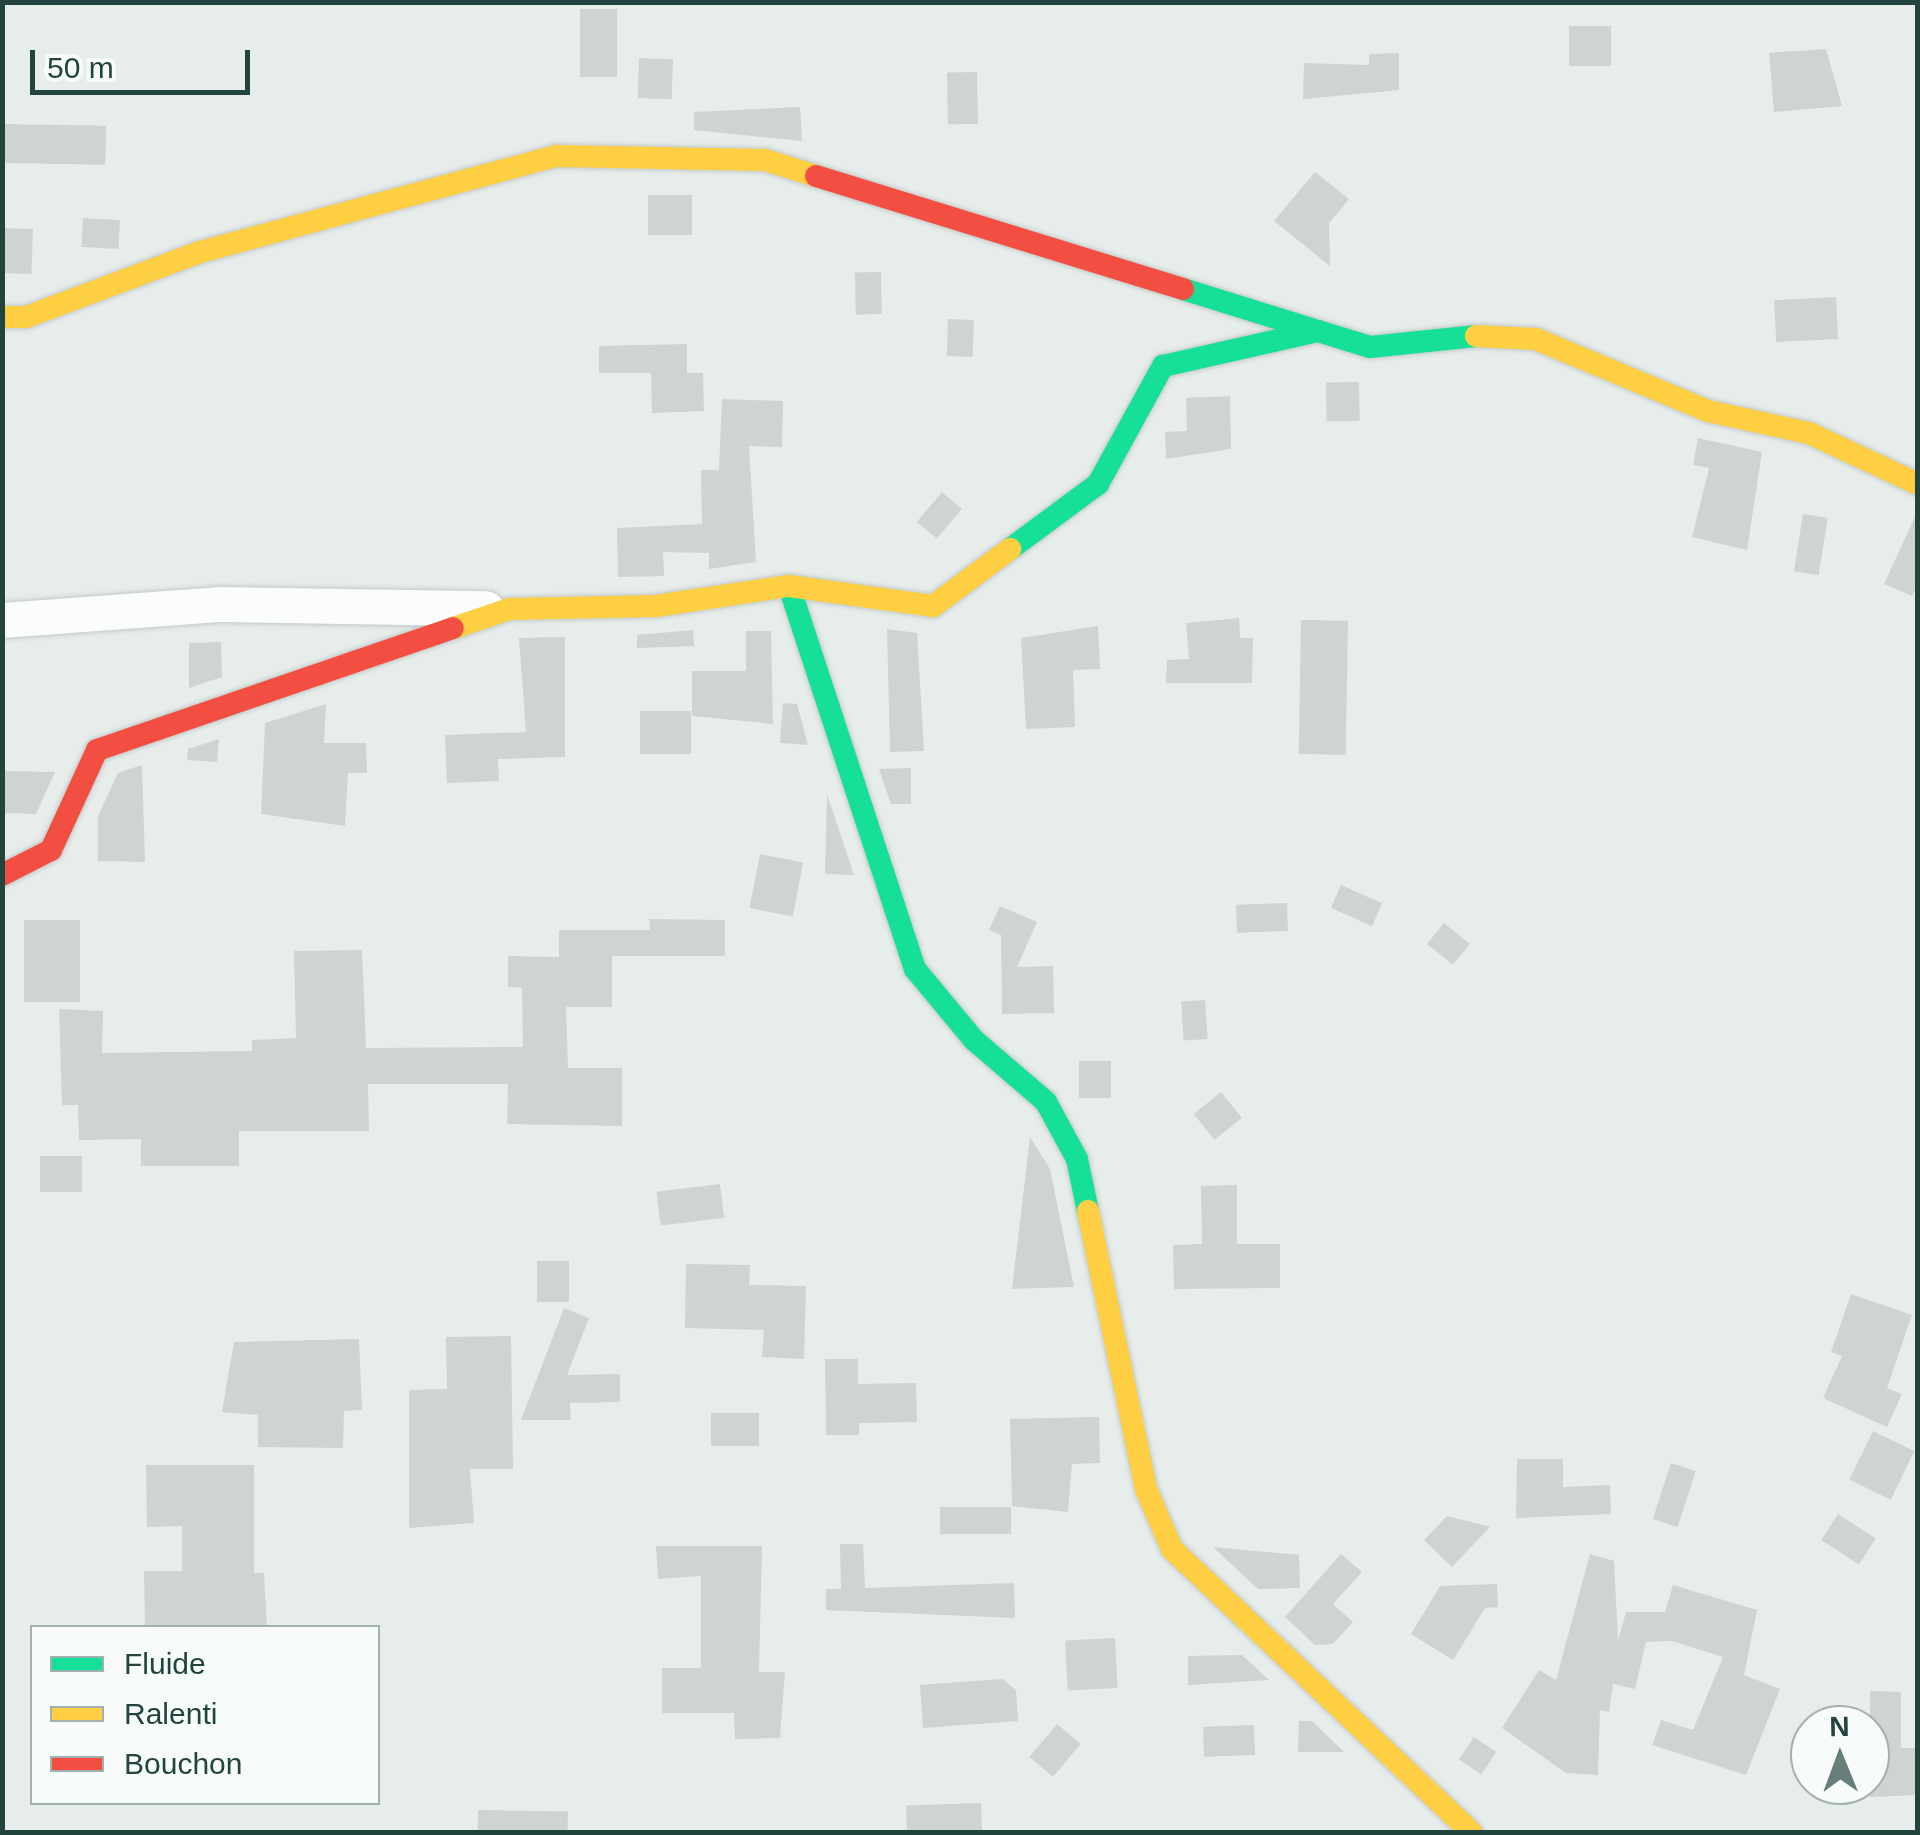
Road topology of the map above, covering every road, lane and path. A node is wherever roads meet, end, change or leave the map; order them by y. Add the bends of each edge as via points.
1 (2, 317) edge
2 (1318, 331) junction
3 (1918, 484) edge
4 (789, 586) junction
5 (509, 609) junction
6 (2, 620) edge
7 (2, 875) edge
8 (1470, 1832) edge

1 - 2 street via 26,317 200,252 557,156 766,160
2 - 3 street via 1370,347 1494,334 1536,339 1708,412 1809,433
2 - 4 street via 1163,366 1098,484 934,606
4 - 5 street via 656,606
4 - 8 street via 914,969 974,1040 1046,1102 1077,1159 1146,1489 1172,1549
5 - 6 street via 218,604
5 - 7 street via 97,750 51,850

